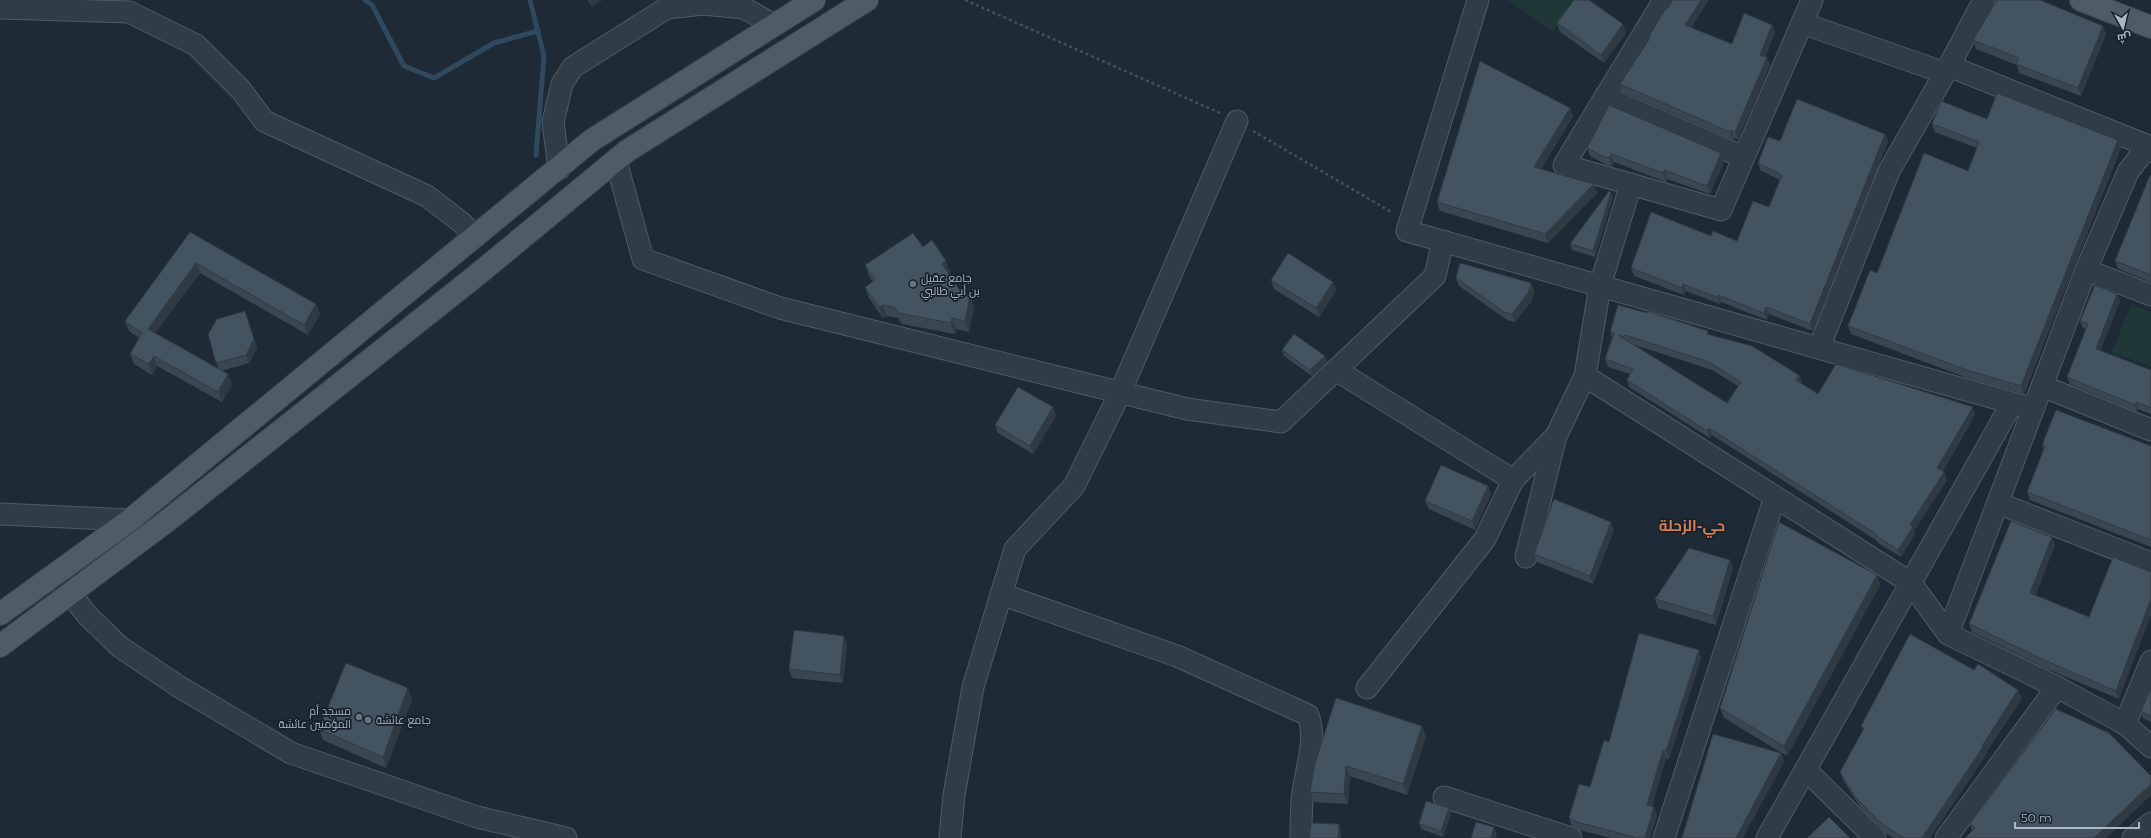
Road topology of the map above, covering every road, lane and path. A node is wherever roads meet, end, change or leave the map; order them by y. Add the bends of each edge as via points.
1 (814, 0) edge
2 (867, 0) edge
3 (965, 0) edge
4 (1478, 0) edge
5 (1664, 0) edge
6 (1812, 0) edge
7 (1984, 0) edge
8 (2081, 0) edge
9 (0, 8) edge
10 (1802, 23) junction
11 (774, 25) junction
12 (2151, 27) edge
13 (1947, 70) junction
14 (1605, 97) junction
15 (1237, 121) junction
16 (2151, 148) edge
17 (1743, 157) junction
18 (616, 161) junction
19 (559, 169) junction
20 (1631, 184) junction
21 (1407, 231) junction
22 (475, 237) junction
23 (1444, 241) junction
24 (2086, 270) junction
25 (1600, 286) junction
26 (2151, 295) edge
27 (1819, 348) junction
28 (1336, 370) junction
29 (1585, 376) junction
30 (2042, 386) junction
31 (1120, 393) junction
32 (2012, 403) junction
33 (2033, 409) junction
34 (2151, 430) edge
35 (1556, 436) junction
36 (1513, 480) junction
37 (1775, 497) junction
38 (1998, 503) junction
39 (0, 514) edge
40 (130, 520) junction
41 (1526, 557) dead end
42 (2151, 563) edge
43 (55, 575) junction
44 (1911, 582) junction
45 (71, 593) junction
46 (1001, 594) junction
47 (0, 614) edge
48 (1948, 634) junction
49 (0, 646) edge
50 (2151, 662) edge
51 (1367, 688) dead end
52 (2057, 688) junction
53 (2125, 724) junction
54 (2151, 747) edge
55 (1806, 770) junction
56 (1444, 797) dead end
57 (2151, 823) edge
58 (566, 838) edge
59 (950, 838) edge
60 (1301, 838) edge
61 (1571, 838) edge
62 (1664, 838) edge
63 (1767, 838) edge
64 (1875, 838) edge
65 (1946, 838) edge
66 (2133, 838) edge

1 - 11 main road
2 - 18 main road
3 - 15 path
4 - 21 street
5 - 14 street
6 - 10 street
7 - 13 street
8 - 12 main road
9 - 22 street via 129,12 196,45 241,90 264,121 427,196 462,223
10 - 13 street
10 - 17 street
11 - 19 main road via 592,140
11 - 19 street via 744,8 703,4 667,8 573,67 562,84 553,122
13 - 16 street
13 - 27 street via 1889,171
14 - 17 street
14 - 20 street via 1564,165
15 - 21 path via 1392,212
15 - 31 street
16 - 24 street via 2140,156 2128,172
17 - 20 street via 1720,210
18 - 31 street via 643,259 780,308
18 - 45 main road via 174,516
19 - 22 main road
20 - 25 street
21 - 23 street
22 - 40 main road
23 - 25 street
23 - 28 street via 1435,276
24 - 26 street
24 - 30 street
25 - 27 street
25 - 29 street
27 - 32 street
28 - 31 street via 1281,422 1186,409
28 - 36 street
29 - 35 street
29 - 37 street
30 - 33 street
30 - 34 street
31 - 46 street via 1074,486 1015,549
32 - 33 street
32 - 44 street
33 - 38 street
35 - 36 street
35 - 41 street
36 - 51 street via 1485,539
37 - 44 street
37 - 62 street
38 - 42 street
38 - 48 street
39 - 40 street
40 - 43 main road
43 - 45 street
43 - 47 main road
44 - 48 street
44 - 55 street
45 - 49 main road
45 - 58 street via 88,616 120,647 178,686 291,754 477,817
46 - 59 street via 973,687 954,795
46 - 60 street via 1177,656 1308,715 1313,728 1302,800
48 - 52 street
50 - 53 street
52 - 53 street
52 - 65 street
53 - 54 street
55 - 63 street
55 - 64 street
56 - 61 street
57 - 66 street

